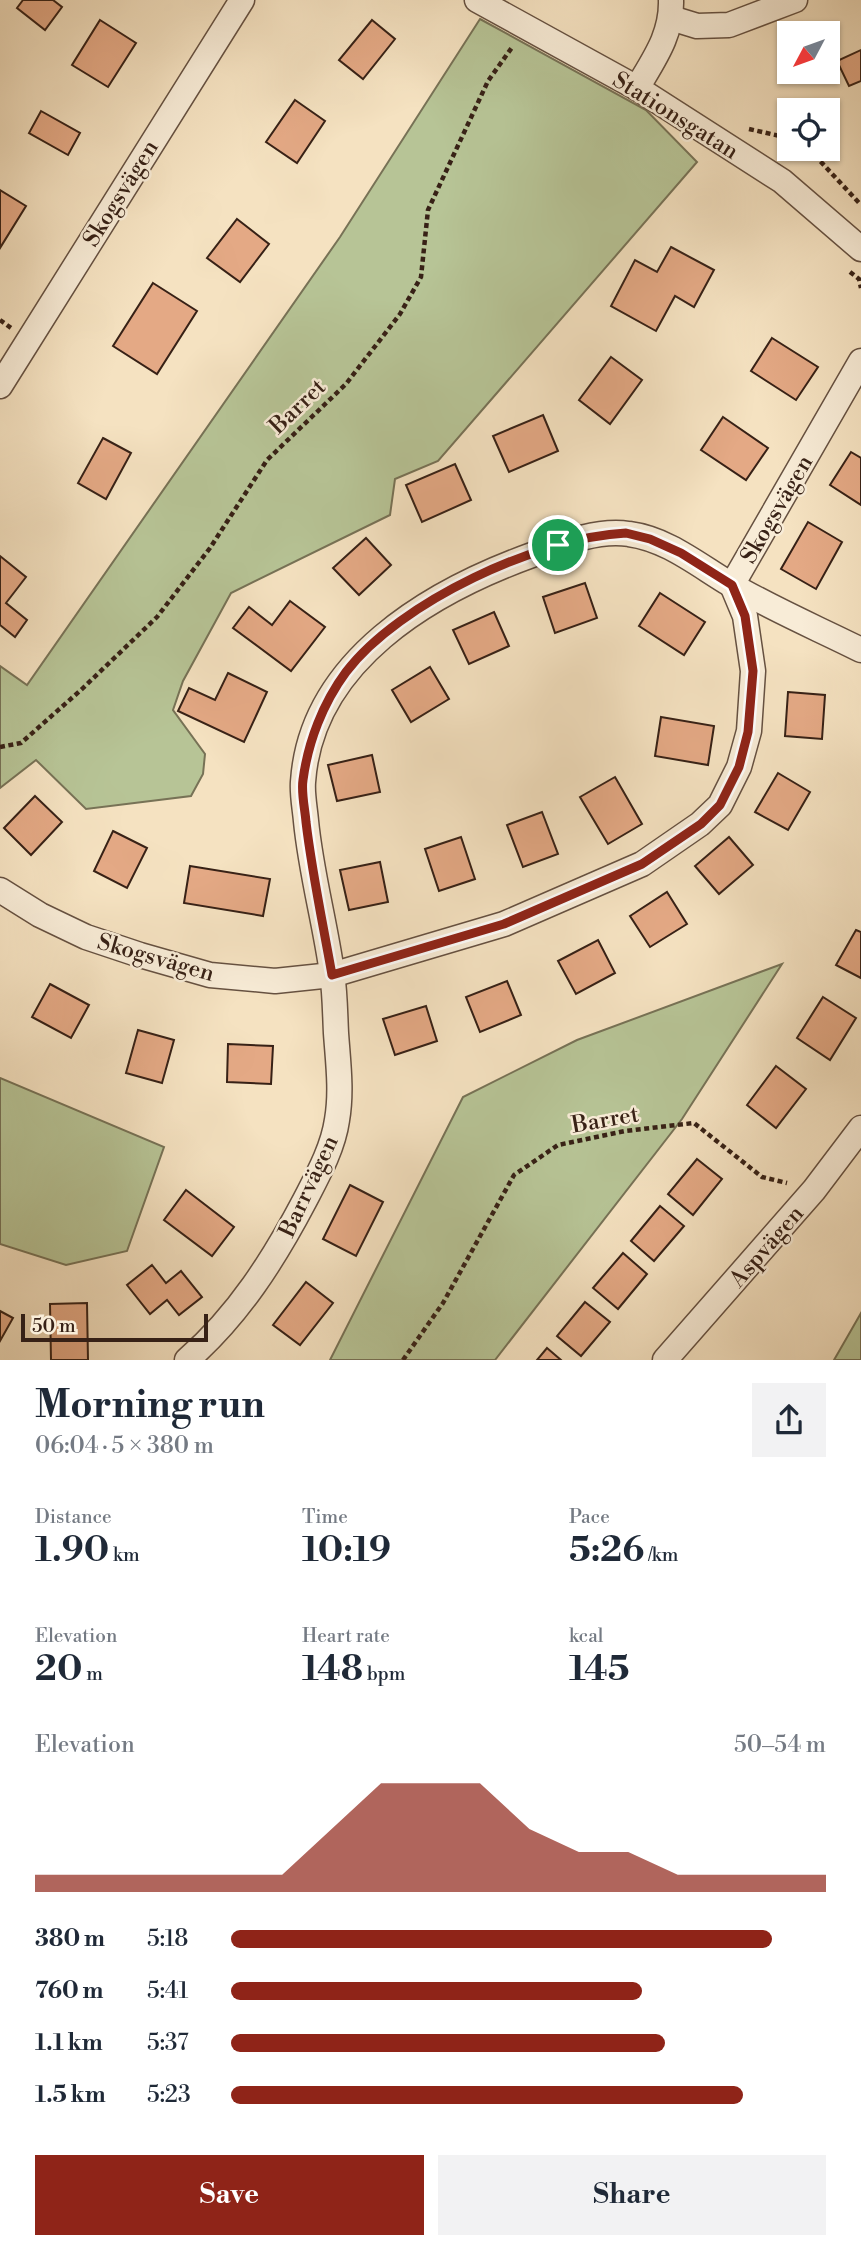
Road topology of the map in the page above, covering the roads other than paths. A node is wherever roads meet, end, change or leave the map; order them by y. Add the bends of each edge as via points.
1 (242, 0) edge
2 (477, 0) edge
3 (795, 0) edge
4 (671, 9) edge
5 (637, 88) junction
6 (861, 249) edge
7 (861, 361) edge
8 (0, 386) edge
9 (732, 585) junction
10 (861, 650) edge
11 (0, 890) edge
12 (332, 975) junction
13 (861, 1128) edge
14 (187, 1360) edge
15 (665, 1360) edge

1 - 8 street, Skogsvägen
2 - 5 street, Stationsgatan
3 - 4 street via 729,25 697,26
4 - 5 street via 665,41
5 - 6 street, Stationsgatan via 782,181
7 - 9 street, Skogsvägen
9 - 10 street, Barrvägen
9 - 12 street, Skogsvägen via 745,616 753,671 748,732 739,767 720,805 701,824 642,864 504,924
9 - 12 street, Barrvägen via 650,539 603,534 509,563 431,600 385,633 346,672 321,715 302,784
11 - 12 street, Skogsvägen via 86,937 197,972 275,981
12 - 14 street, Barrvägen via 340,1095 337,1124 321,1169 284,1239 240,1307
13 - 15 street, Aspvägen via 814,1190

